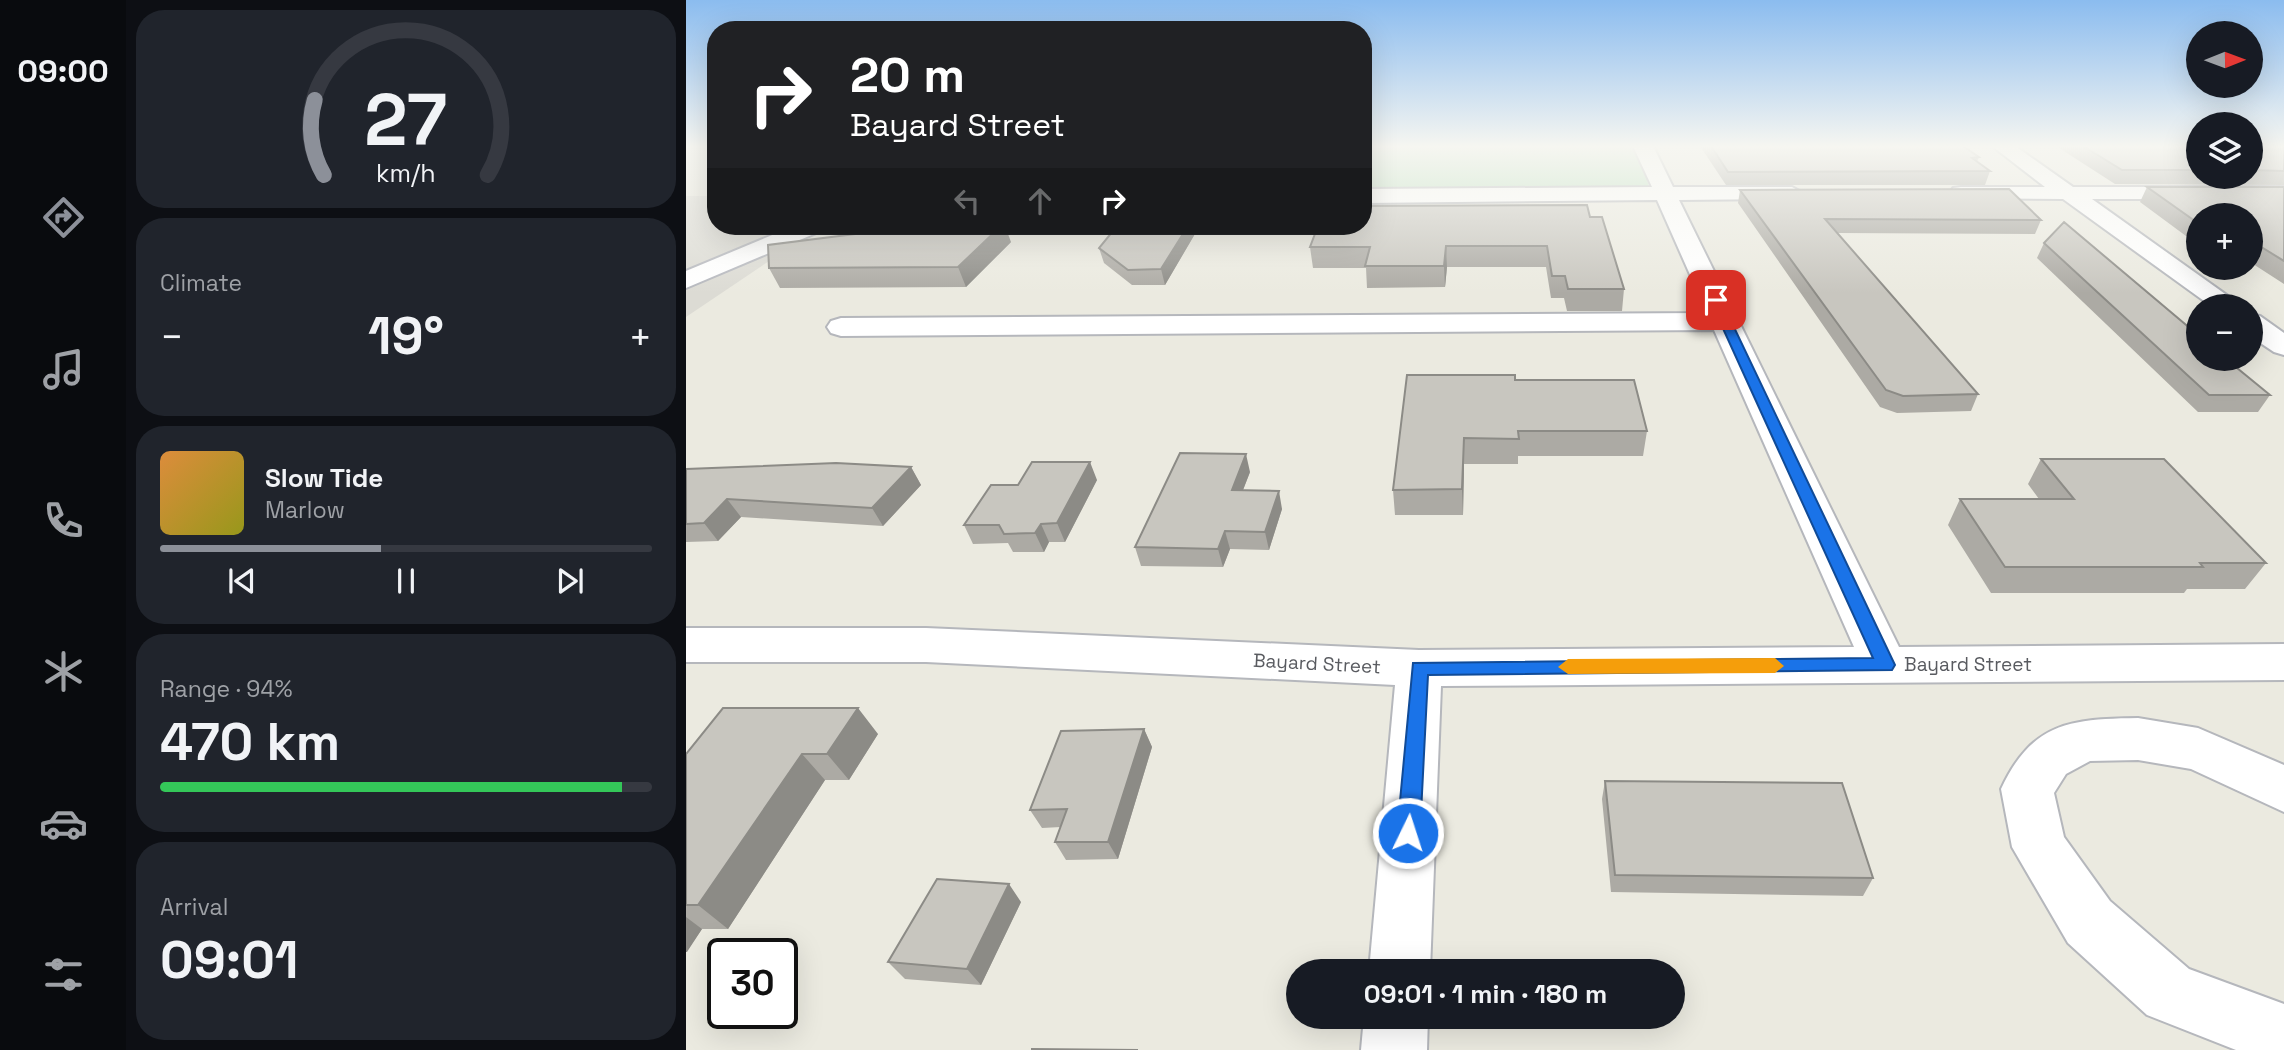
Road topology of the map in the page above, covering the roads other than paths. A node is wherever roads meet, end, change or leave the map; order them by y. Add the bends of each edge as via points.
1 (1666, 195) edge
2 (2072, 195) edge
3 (792, 235) edge
4 (686, 280) edge
5 (2211, 294) edge
6 (1726, 321) junction
7 (841, 327) dead end
8 (2263, 331) edge
9 (2284, 346) edge
10 (686, 645) edge
11 (2284, 662) edge
12 (1885, 665) junction
13 (1419, 668) junction
14 (2284, 789) edge
15 (1400, 959) edge
16 (1395, 1029) edge
17 (2284, 1036) edge
18 (1394, 1050) edge

1 - 6 street
2 - 5 street
3 - 4 street
6 - 7 street
6 - 12 street
8 - 9 street
10 - 13 street, Bayard Street via 926,645
11 - 12 street, Bayard Street
12 - 13 street, Bayard Street
13 - 15 street
14 - 17 street via 2199,749 2138,739 2083,740 2048,759 2027,789 2039,847 2089,922 2169,993
16 - 18 street

